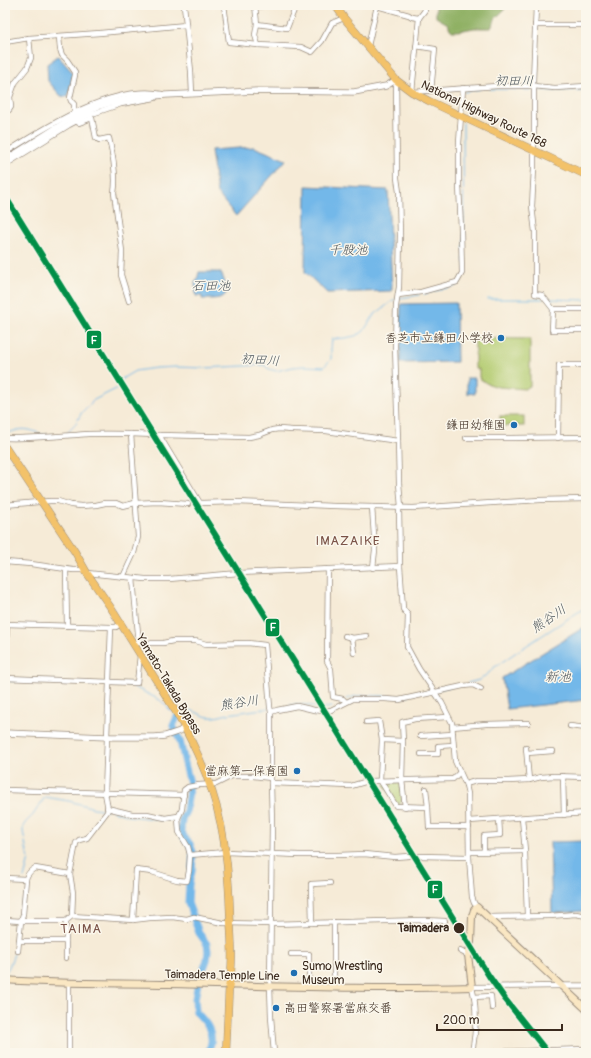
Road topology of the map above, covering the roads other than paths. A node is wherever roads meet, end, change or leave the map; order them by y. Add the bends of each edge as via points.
1 (184, 5) edge
2 (224, 5) edge
3 (270, 5) edge
4 (296, 5) edge
5 (335, 5) edge
6 (425, 5) edge
7 (536, 5) edge
8 (255, 6) edge
9 (344, 18) junction
10 (419, 18) junction
11 (257, 24) junction
12 (186, 25) junction
13 (536, 25) junction
14 (586, 25) edge
15 (59, 36) junction
16 (29, 38) junction
17 (5, 42) edge
18 (258, 45) junction
19 (368, 46) junction
20 (416, 46) junction
21 (396, 80) junction
22 (586, 86) edge
23 (462, 88) junction
24 (534, 89) junction
25 (431, 91) junction
26 (412, 92) junction
27 (192, 94) junction
28 (166, 95) junction
29 (5, 110) edge
30 (74, 113) junction
31 (461, 116) junction
32 (75, 121) junction
33 (534, 150) junction
34 (5, 153) edge
35 (5, 160) edge
36 (5, 165) edge
37 (586, 175) edge
38 (397, 297) junction
39 (129, 301) dead end
40 (553, 309) junction
41 (586, 309) edge
42 (586, 330) edge
43 (586, 365) edge
44 (131, 434) junction
45 (159, 435) junction
46 (586, 437) edge
47 (5, 438) edge
48 (466, 438) dead end
49 (558, 438) junction
50 (398, 442) junction
51 (5, 447) edge
52 (586, 499) edge
53 (41, 502) junction
54 (135, 503) junction
55 (188, 504) dead end
56 (5, 505) edge
57 (372, 507) junction
58 (400, 507) junction
59 (5, 562) edge
60 (400, 566) junction
61 (373, 568) junction
62 (66, 569) junction
63 (328, 569) junction
64 (86, 572) junction
65 (123, 577) junction
66 (133, 578) junction
67 (6, 624) edge
68 (120, 624) junction
69 (67, 626) junction
70 (110, 627) junction
71 (345, 636) dead end
72 (367, 636) dead end
73 (352, 638) junction
74 (136, 643) junction
75 (354, 653) dead end
76 (140, 655) junction
77 (5, 664) edge
78 (5, 678) edge
79 (109, 682) junction
80 (481, 689) dead end
81 (434, 692) junction
82 (344, 701) junction
83 (271, 712) junction
84 (448, 717) junction
85 (366, 722) dead end
86 (528, 723) dead end
87 (570, 726) dead end
88 (183, 727) junction
89 (452, 727) junction
90 (586, 728) edge
91 (5, 733) edge
92 (453, 734) junction
93 (420, 736) dead end
94 (107, 737) junction
95 (382, 740) junction
96 (403, 741) junction
97 (454, 745) junction
98 (553, 751) dead end
99 (421, 754) dead end
100 (460, 772) junction
101 (563, 776) junction
102 (586, 777) edge
103 (271, 778) junction
104 (380, 780) junction
105 (402, 780) junction
106 (529, 780) junction
107 (271, 783) junction
108 (209, 784) junction
109 (466, 785) junction
110 (5, 790) edge
111 (426, 790) dead end
112 (105, 793) junction
113 (184, 795) junction
114 (428, 806) junction
115 (405, 807) junction
116 (107, 809) junction
117 (586, 813) edge
118 (564, 815) junction
119 (178, 818) junction
120 (522, 818) junction
121 (499, 819) junction
122 (469, 821) junction
123 (469, 827) junction
124 (484, 851) junction
125 (525, 851) junction
126 (226, 852) junction
127 (272, 854) junction
128 (469, 854) junction
129 (192, 855) junction
130 (409, 856) dead end
131 (419, 856) dead end
132 (70, 874) junction
133 (5, 878) edge
134 (24, 879) junction
135 (330, 883) dead end
136 (477, 907) junction
137 (72, 916) junction
138 (487, 916) junction
139 (527, 916) junction
140 (586, 916) edge
141 (5, 920) edge
142 (20, 920) junction
143 (133, 920) junction
144 (66, 921) junction
145 (444, 921) dead end
146 (334, 922) junction
147 (231, 923) junction
148 (312, 923) junction
149 (272, 924) junction
150 (19, 941) junction
151 (66, 941) junction
152 (18, 951) dead end
153 (460, 951) dead end
154 (291, 954) dead end
155 (468, 955) junction
156 (66, 958) dead end
157 (5, 980) edge
158 (69, 982) junction
159 (229, 986) junction
160 (561, 986) junction
161 (586, 986) edge
162 (270, 987) junction
163 (309, 987) junction
164 (472, 987) junction
165 (334, 988) junction
166 (474, 997) junction
167 (492, 1008) dead end
168 (586, 1009) edge
169 (586, 1049) edge
170 (472, 1052) edge
171 (69, 1053) edge
172 (226, 1053) edge
173 (274, 1053) edge
174 (463, 1053) edge

1 - 12 street
2 - 18 street via 229,42
3 - 8 street
4 - 11 street via 287,28
5 - 9 main road, National Highway Route 168
6 - 10 street via 425,10
7 - 13 street
8 - 11 street
9 - 18 street via 332,23 312,52 301,47
9 - 19 main road, National Highway Route 168
10 - 19 street via 377,6
10 - 20 street
11 - 18 street via 255,35
12 - 15 street
12 - 27 street
13 - 14 street
13 - 24 street
15 - 16 street
15 - 30 street via 62,55 75,72 70,98 74,104
16 - 17 street
16 - 29 street via 31,58 27,68 15,83 10,97 11,107
19 - 21 main road, National Highway Route 168
20 - 25 street via 435,49
20 - 26 street
21 - 26 main road, National Highway Route 168
21 - 27 street via 386,86 354,92 258,91
21 - 38 street via 400,236
22 - 24 street
23 - 24 street via 497,86
23 - 25 street
23 - 31 street
24 - 33 street
25 - 26 street
26 - 31 main road, National Highway Route 168
27 - 28 street
28 - 30 street via 154,92 129,94
28 - 32 street via 122,104
28 - 35 street via 139,97 99,106 67,121
30 - 34 street
31 - 33 main road, National Highway Route 168
31 - 38 street via 458,185 462,273 457,282
32 - 36 street
32 - 39 street via 79,123 92,118 96,138 108,138 122,250 121,275
33 - 37 main road, National Highway Route 168
33 - 40 street via 532,206 535,232 535,294 542,295
38 - 50 street via 395,346
40 - 41 street
40 - 42 street via 552,330
43 - 49 street via 559,366
44 - 45 street
44 - 47 street
44 - 54 street
45 - 50 street via 249,437 279,428 326,431
45 - 57 street via 200,503
46 - 49 street
48 - 49 street
50 - 58 street
51 - 53 main road, Yamato-Takada Bypass
52 - 58 street
53 - 54 street via 58,501 81,506 116,503 123,506
53 - 56 street
53 - 64 main road, Yamato-Takada Bypass
54 - 55 street
54 - 65 street via 138,537
57 - 58 street
57 - 61 street via 375,550
58 - 60 street
59 - 62 street
60 - 61 street
60 - 81 street via 403,609 408,615 407,647
61 - 63 street
62 - 64 street
62 - 69 street
63 - 66 street via 169,579
63 - 82 street via 328,661 331,669 332,697
64 - 65 street
64 - 68 main road, Yamato-Takada Bypass
65 - 66 street
66 - 74 street
67 - 69 street
67 - 77 street
68 - 70 street
68 - 74 main road, Yamato-Takada Bypass
69 - 70 street
70 - 79 street
71 - 73 street
72 - 73 street
73 - 75 street
74 - 76 main road, Yamato-Takada Bypass
74 - 83 street via 196,641 206,644 265,645
76 - 79 street via 137,683
76 - 88 main road, Yamato-Takada Bypass
78 - 79 street
79 - 94 street
80 - 81 street via 473,685
81 - 82 street via 398,700
81 - 84 street
82 - 83 street via 331,710 297,706
83 - 103 street
84 - 89 street
84 - 96 street via 402,722
85 - 95 street via 379,721
86 - 89 street
87 - 90 street
88 - 94 street via 165,736
88 - 108 main road, Yamato-Takada Bypass via 199,757
89 - 92 street
91 - 94 street
92 - 93 street
92 - 97 street
94 - 112 street
95 - 96 street
95 - 104 street
96 - 105 street
97 - 99 street via 438,746 438,754
97 - 100 street via 455,761
98 - 106 street via 526,750
100 - 105 street via 453,779
100 - 109 street
101 - 102 street
101 - 106 street
101 - 118 street
103 - 107 street
103 - 108 street via 232,776 216,784
104 - 105 street
104 - 107 street via 351,786
104 - 115 street via 396,806
105 - 115 street
106 - 109 street via 476,781
107 - 127 street
108 - 113 street via 188,787 184,790
108 - 126 main road, Yamato-Takada Bypass
109 - 122 street
110 - 112 street
111 - 114 street
112 - 113 street
112 - 116 street
113 - 119 street
114 - 115 street
114 - 123 street via 429,827
116 - 119 street
116 - 132 street via 87,838 76,843
117 - 118 street
118 - 120 street
119 - 129 street via 179,832
120 - 121 street
120 - 125 street
121 - 122 street
121 - 124 street via 500,835 484,836
122 - 123 street
123 - 128 street
124 - 125 street
124 - 128 street
125 - 139 street
126 - 127 street
126 - 129 street
126 - 147 main road, Yamato-Takada Bypass
127 - 130 street
127 - 149 street
128 - 131 street
128 - 136 street via 472,897
129 - 143 street via 186,881 136,870
132 - 134 street via 35,868
132 - 137 street via 73,893
133 - 134 street
134 - 142 street via 24,909
135 - 148 street via 311,884
136 - 138 main road
136 - 155 main road via 472,916
137 - 143 street
137 - 144 street
138 - 139 street
138 - 160 main road
139 - 140 street
141 - 142 street
142 - 144 street
142 - 150 street
143 - 147 street via 193,917
144 - 151 street
145 - 146 street
146 - 148 street
146 - 165 street
147 - 149 street
147 - 159 main road, Yamato-Takada Bypass via 232,971
148 - 149 street
149 - 162 street
150 - 151 street
150 - 152 street
151 - 156 street
153 - 155 street
154 - 163 street via 309,954
155 - 164 main road
157 - 158 main road, Taimadera Temple Line
158 - 159 main road, Taimadera Temple Line
158 - 171 street
159 - 162 main road, Taimadera Temple Line
159 - 172 main road, Yamato-Takada Bypass
160 - 161 street
160 - 164 street
160 - 168 main road
162 - 163 main road, Taimadera Temple Line
162 - 173 street
163 - 165 main road, Taimadera Temple Line
164 - 165 main road, Taimadera Temple Line
164 - 166 street
166 - 167 street via 491,996
166 - 170 street via 475,1038
169 - 170 street
170 - 174 street

